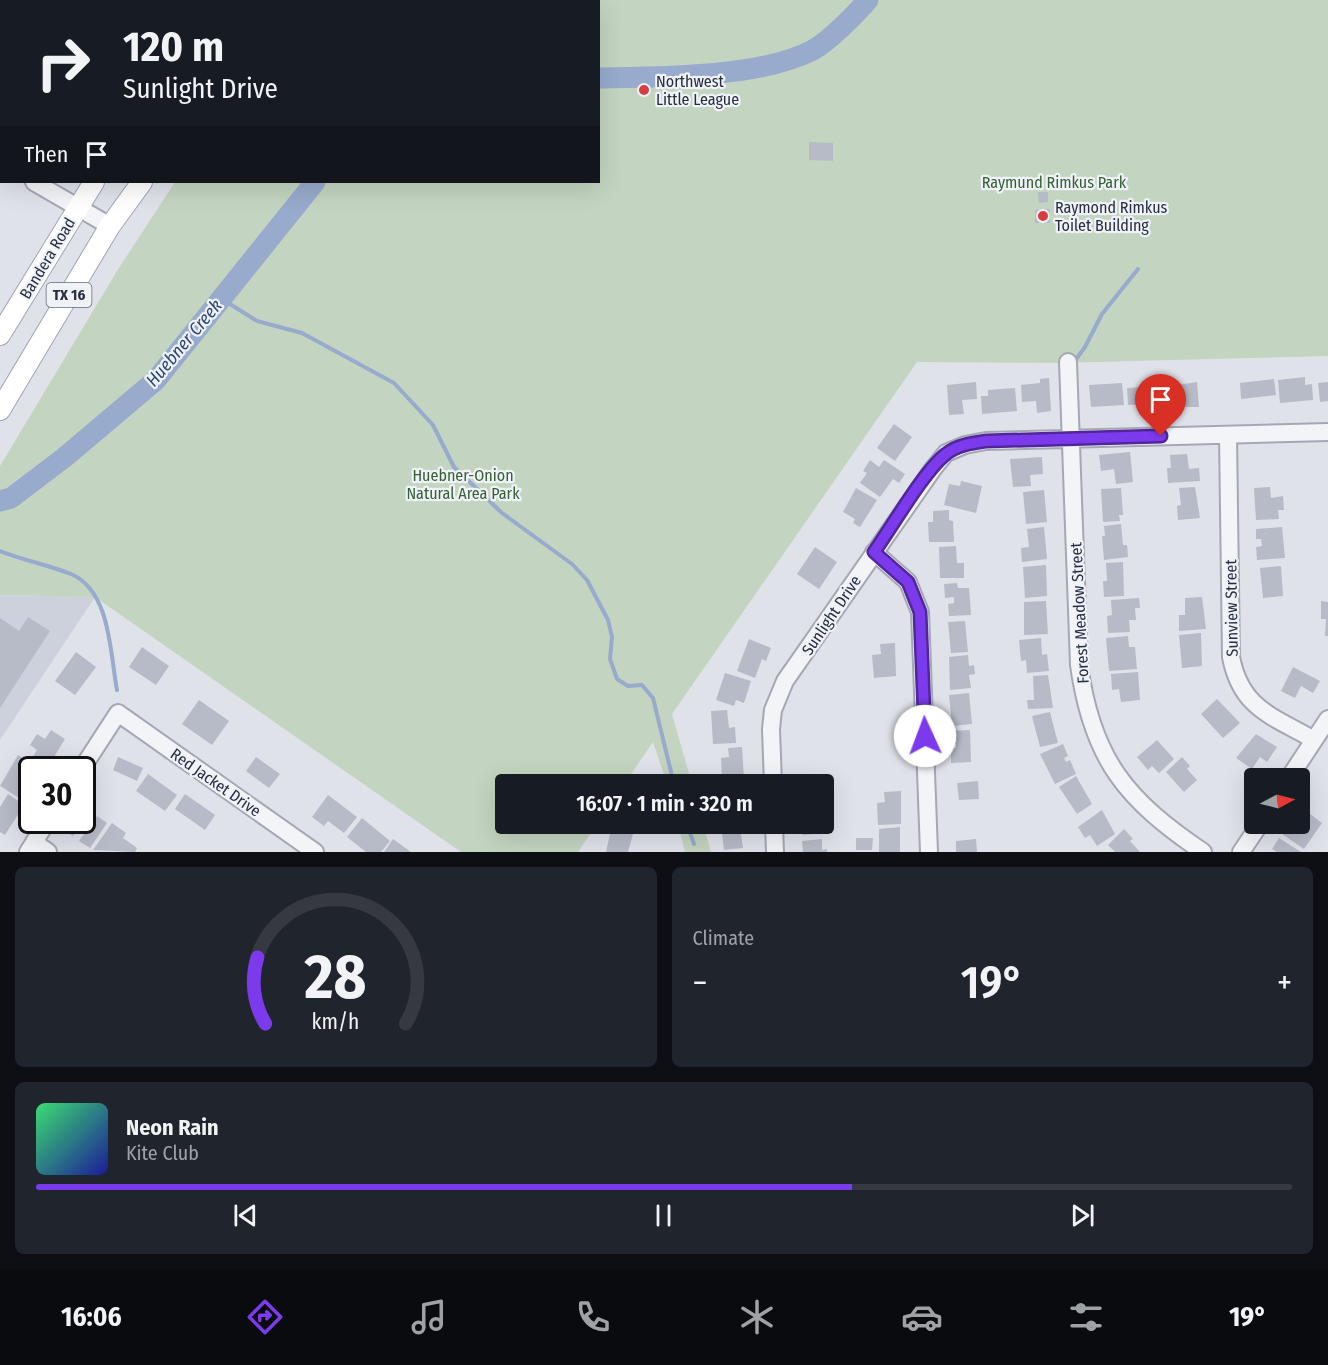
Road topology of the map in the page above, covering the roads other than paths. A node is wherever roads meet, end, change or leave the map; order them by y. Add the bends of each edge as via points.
1 (36, 183) edge
2 (93, 183) edge
3 (140, 183) edge
4 (78, 207) junction
5 (110, 226) junction
6 (0, 335) edge
7 (1068, 362) dead end
8 (0, 410) edge
9 (1328, 432) edge
10 (1228, 435) junction
11 (1071, 438) junction
12 (874, 552) junction
13 (1328, 718) edge
14 (1314, 740) junction
15 (90, 756) edge
16 (1296, 768) edge
17 (773, 774) edge
18 (39, 834) edge
19 (774, 834) edge
20 (1253, 834) edge
21 (31, 847) edge
22 (48, 852) edge
23 (315, 852) edge
24 (775, 852) edge
25 (929, 852) edge
26 (1203, 852) edge
27 (1241, 852) edge

1 - 4 street
2 - 4 main road, Bandera Road / TX 16
3 - 5 main road, TX 16
4 - 5 street
4 - 6 main road, Bandera Road / TX 16
5 - 8 main road, TX 16
7 - 11 street, Forest Meadow Street
9 - 10 street, Sunlight Drive
10 - 11 street, Sunlight Drive
10 - 14 street, Sunview Street via 1234,677 1241,691 1256,705
11 - 12 street, Sunlight Drive via 986,441 946,453
11 - 26 street, Forest Meadow Street via 1079,665 1088,713 1104,754 1129,792 1169,829
12 - 17 street, Sunlight Drive via 779,692 771,729
12 - 25 street via 908,582 920,612
13 - 14 street
14 - 16 street
15 - 23 street, Red Jacket Drive via 118,713
18 - 21 street
19 - 24 street
20 - 27 street
21 - 22 street

